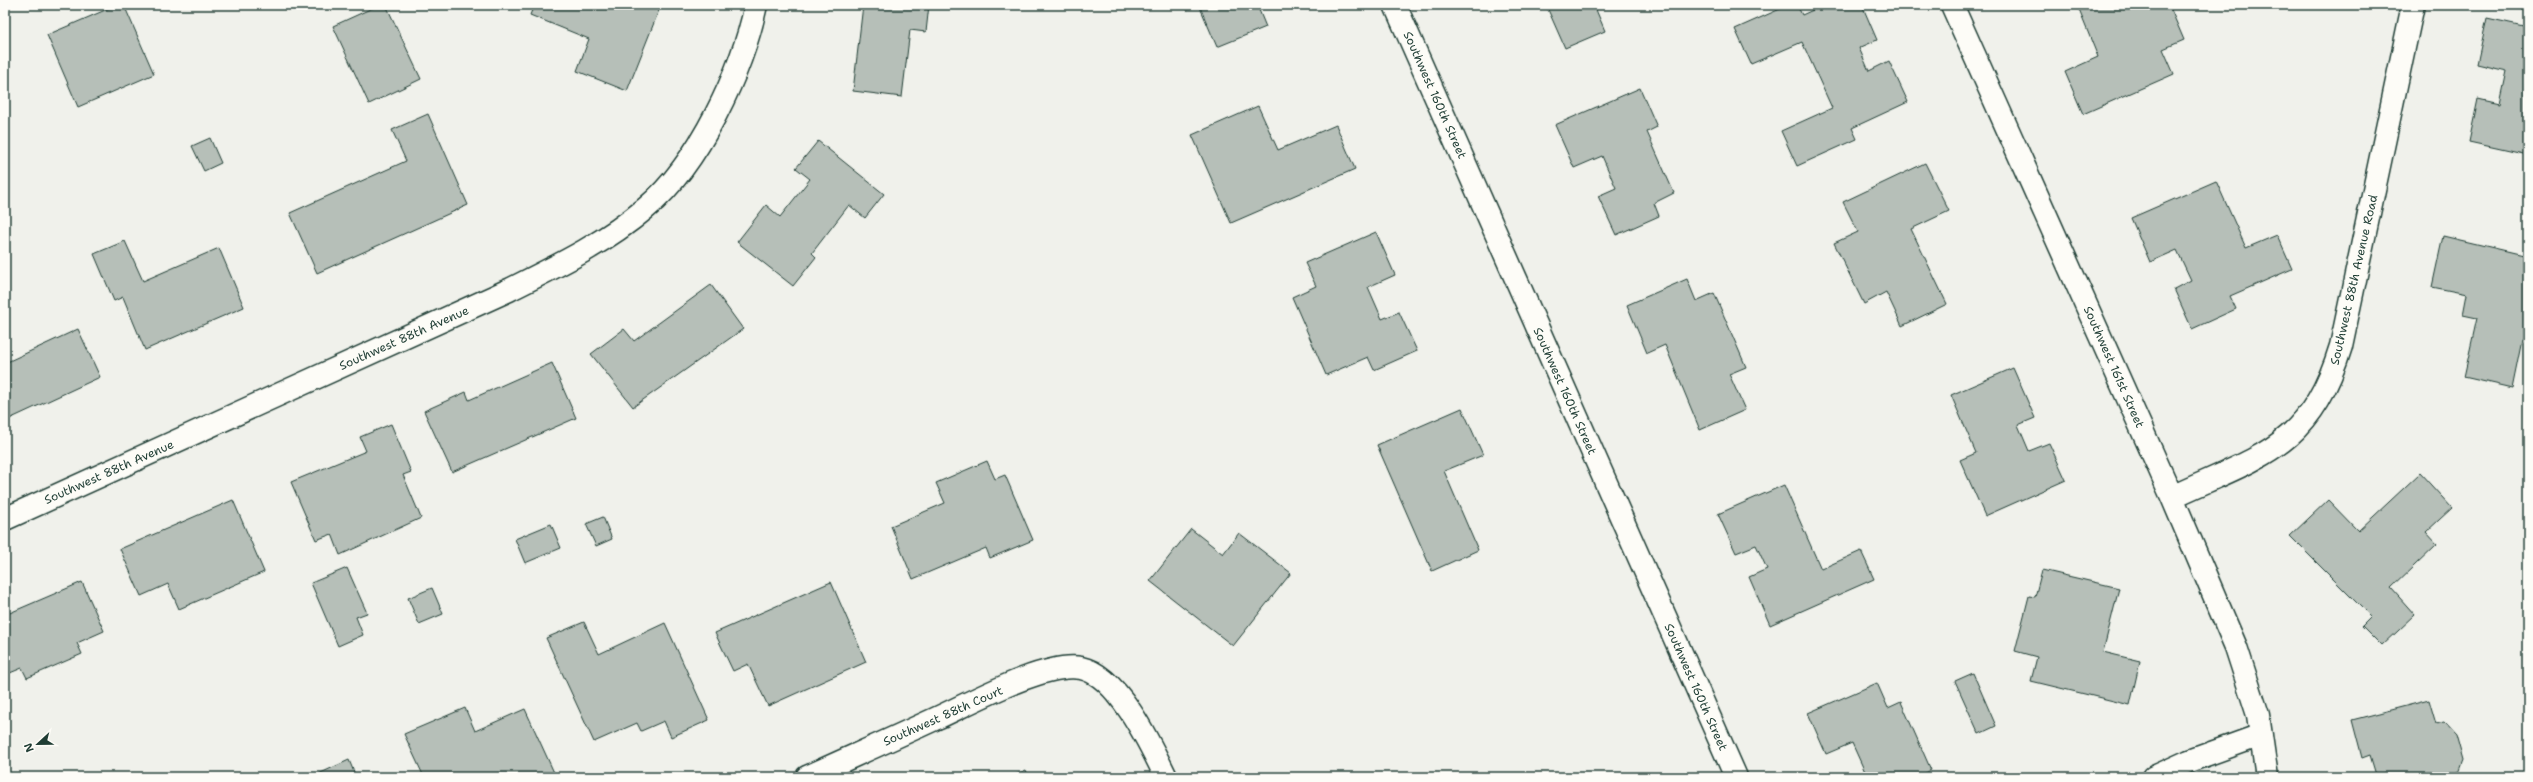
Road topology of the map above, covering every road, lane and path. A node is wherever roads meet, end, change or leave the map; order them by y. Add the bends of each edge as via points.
1 (756, 5) edge
2 (1395, 5) edge
3 (1952, 5) edge
4 (2414, 5) edge
5 (2172, 497) junction
6 (5, 519) edge
7 (2261, 735) junction
8 (807, 777) edge
9 (1166, 777) edge
10 (1736, 777) edge
11 (2154, 777) edge
12 (2267, 777) edge

1 - 6 street, Southwest 88th Avenue via 749,37 736,73 710,124 679,171 647,207 608,236 565,262 509,290
2 - 10 street, Southwest 160th Street
3 - 5 street, Southwest 161st Street
4 - 5 street, Southwest 88th Avenue Road via 2341,346 2327,387 2300,426 2280,444 2253,460
5 - 7 street, Southwest 161st Street via 2236,647 2248,681
7 - 11 street via 2189,760
7 - 12 street, Southwest 161st Street
8 - 9 street, Southwest 88th Court via 1014,683 1051,670 1081,668 1106,682 1116,693 1144,735

